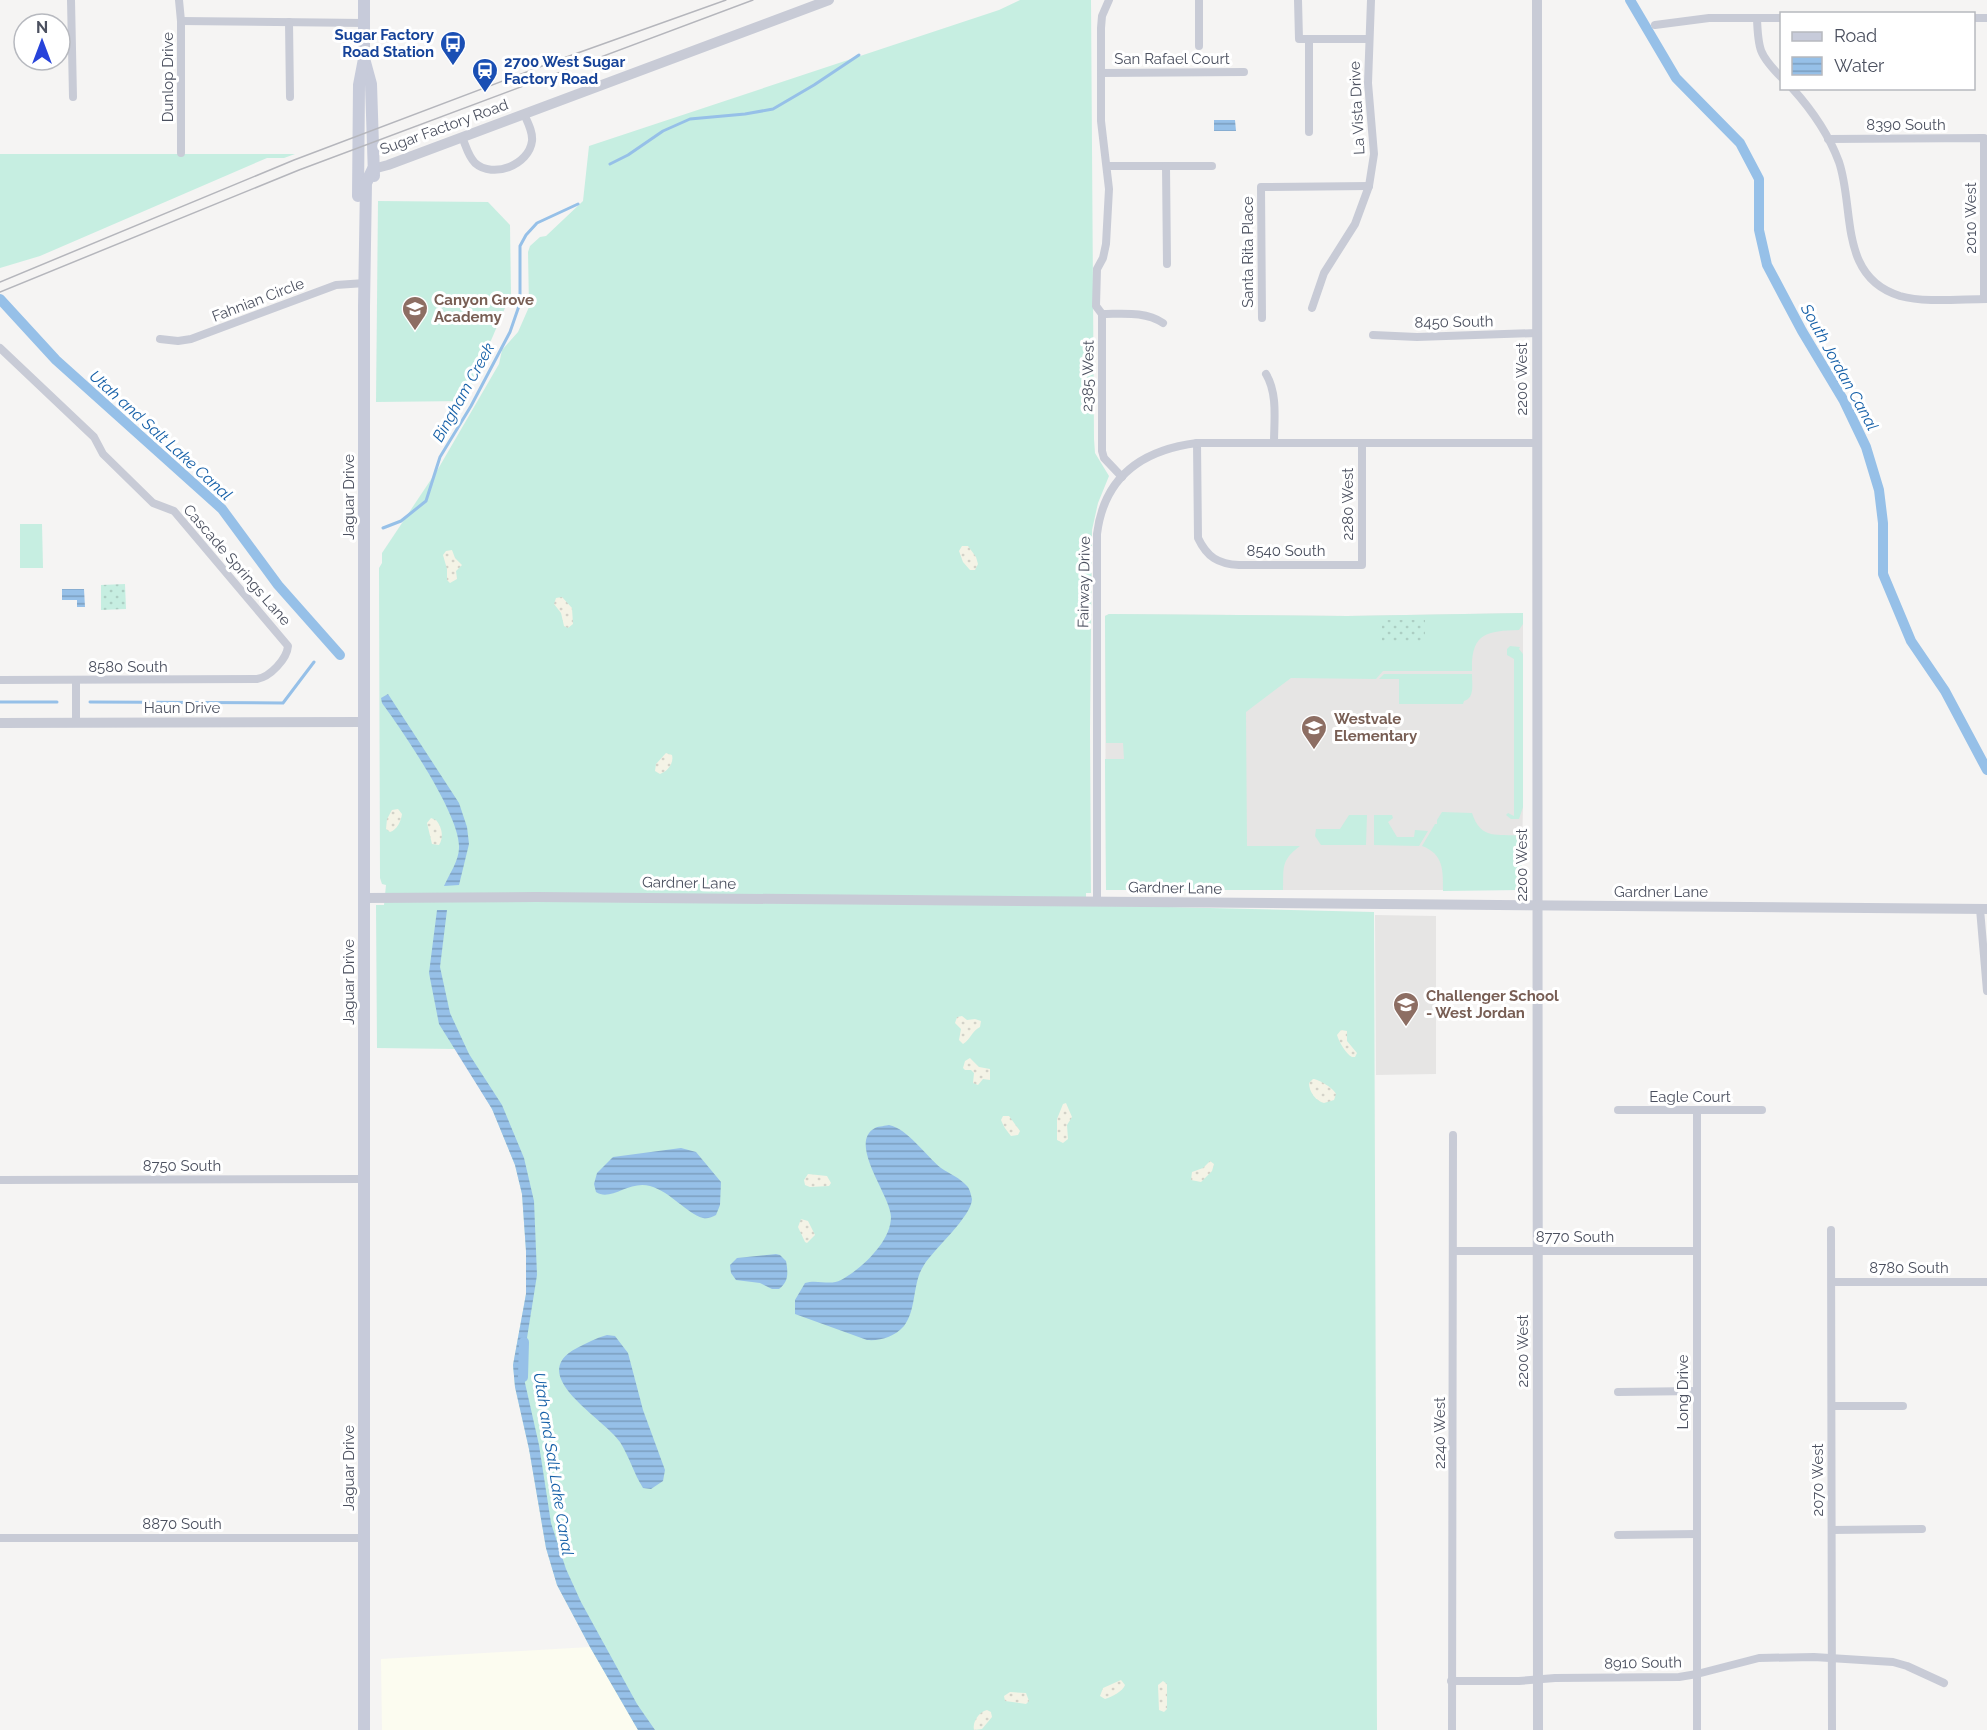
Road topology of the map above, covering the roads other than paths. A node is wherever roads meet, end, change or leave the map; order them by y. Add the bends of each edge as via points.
1 (71, 0) edge
2 (179, 0) edge
3 (364, 0) edge
4 (829, 0) edge
5 (1109, 0) edge
6 (1199, 0) edge
7 (1298, 0) edge
8 (1371, 0) edge
9 (1537, 0) edge
10 (1757, 18) junction
11 (1780, 18) edge
12 (181, 21) junction
13 (289, 22) junction
14 (364, 23) junction
15 (1655, 25) dead end
16 (1310, 39) junction
17 (1368, 39) junction
18 (1199, 46) dead end
19 (364, 59) junction
20 (1244, 72) dead end
21 (1101, 73) junction
22 (1780, 76) edge
23 (1794, 90) edge
24 (73, 97) dead end
25 (290, 97) dead end
26 (524, 114) junction
27 (1309, 132) dead end
28 (462, 137) junction
29 (1984, 138) joint
30 (1828, 139) junction
31 (181, 153) dead end
32 (1107, 166) junction
33 (1166, 166) junction
34 (1212, 166) dead end
35 (374, 169) junction
36 (1370, 186) junction
37 (366, 235) junction
38 (1167, 264) dead end
39 (365, 283) junction
40 (1986, 299) edge
41 (1312, 308) dead end
42 (1102, 314) junction
43 (1262, 318) dead end
44 (1163, 323) dead end
45 (1537, 333) junction
46 (1373, 335) dead end
47 (160, 339) dead end
48 (0, 348) edge
49 (1266, 374) dead end
50 (1197, 443) junction
51 (1274, 443) junction
52 (1362, 443) junction
53 (1537, 443) junction
54 (1122, 477) junction
55 (1362, 565) joint
56 (0, 680) edge
57 (76, 680) junction
58 (257, 680) joint
59 (364, 722) junction
60 (0, 723) edge
61 (76, 723) junction
62 (364, 898) junction
63 (1097, 902) junction
64 (1536, 906) junction
65 (1984, 909) edge
66 (1987, 991) edge
67 (1618, 1110) dead end
68 (1697, 1110) junction
69 (1762, 1110) dead end
70 (1453, 1135) dead end
71 (364, 1179) junction
72 (0, 1180) edge
73 (1832, 1230) dead end
74 (1453, 1251) junction
75 (1538, 1251) junction
76 (1697, 1251) junction
77 (1832, 1282) junction
78 (1987, 1282) edge
79 (1618, 1392) dead end
80 (1697, 1392) junction
81 (1832, 1406) junction
82 (1903, 1406) dead end
83 (1922, 1529) dead end
84 (1832, 1530) junction
85 (1697, 1534) junction
86 (1618, 1535) dead end
87 (0, 1538) edge
88 (364, 1538) junction
89 (1832, 1659) junction
90 (1697, 1674) junction
91 (1538, 1680) junction
92 (1451, 1681) junction
93 (1944, 1683) dead end
94 (364, 1730) edge
95 (1452, 1730) edge
96 (1538, 1730) edge
97 (1697, 1730) edge
98 (1832, 1730) edge

1 - 24 street
2 - 12 street, Dunlop Drive
3 - 14 main road, Jaguar Drive
4 - 26 street, Sugar Factory Road
5 - 21 street via 1102,16
6 - 18 street
7 - 16 street via 1299,39
8 - 17 street, La Vista Drive
9 - 45 street, 2200 West
10 - 11 street
10 - 15 street via 1709,18
10 - 22 street via 1762,56
12 - 13 street
12 - 31 street, Dunlop Drive
13 - 14 street
13 - 25 street
14 - 19 main road, Jaguar Drive
16 - 17 street
16 - 27 street
17 - 36 street, La Vista Drive via 1374,154
19 - 35 main road, Jaguar Drive via 371,84
19 - 37 main road, Jaguar Drive via 359,85 358,220
20 - 21 street, San Rafael Court
21 - 32 street via 1102,136
23 - 30 street
26 - 28 street, Sugar Factory Road
26 - 28 street via 532,132 530,148 523,159 510,166 489,170 480,167 471,158
28 - 35 street, Sugar Factory Road
29 - 30 street, 8390 South
29 - 40 street, 2010 West
30 - 40 street via 1842,173 1854,248 1874,283 1916,299
32 - 33 street
32 - 42 street, 2385 West via 1108,224 1103,258 1097,269 1096,306
33 - 34 street
33 - 38 street
35 - 37 main road, Jaguar Drive via 366,183
36 - 41 street, La Vista Drive via 1354,224 1324,273
36 - 43 street, Santa Rita Place via 1261,187
37 - 39 main road, Jaguar Drive
39 - 47 street, Fahnian Circle via 336,285 191,339
39 - 59 main road, Jaguar Drive
42 - 44 street via 1142,314
42 - 54 street, 2385 West via 1102,451
45 - 46 street, 8450 South
45 - 53 street, 2200 West
48 - 58 street, Cascade Springs Lane via 94,437 103,454 153,503 174,511 288,646 288,653 268,675
49 - 51 street via 1273,394
50 - 51 street, Fairway Drive
50 - 54 street, Fairway Drive via 1153,453
50 - 55 street, 8540 South via 1198,538 1211,558 1239,565
51 - 52 street, Fairway Drive
52 - 53 street, Fairway Drive
52 - 55 street, 2280 West
53 - 64 street, 2200 West
54 - 63 street, Fairway Drive via 1104,506 1097,534
56 - 57 street, 8580 South
57 - 58 street, 8580 South
57 - 61 street
59 - 61 street, Haun Drive
59 - 62 main road, Jaguar Drive
60 - 61 street, Haun Drive
62 - 63 street, Gardner Lane
62 - 71 main road, Jaguar Drive
63 - 64 street, Gardner Lane
64 - 65 street, Gardner Lane
64 - 75 street, 2200 West
65 - 66 street
67 - 68 street, Eagle Court
68 - 69 street, Eagle Court
68 - 76 street, Long Drive
70 - 74 street, 2240 West
71 - 72 street, 8750 South
71 - 88 main road, Jaguar Drive
73 - 77 street, 2070 West
74 - 75 street, 8770 South
74 - 92 street, 2240 West
75 - 76 street, 8770 South
75 - 91 street, 2200 West
76 - 80 street, Long Drive
77 - 78 street, 8780 South
77 - 81 street, 2070 West
79 - 80 street
80 - 85 street, Long Drive
81 - 82 street
81 - 84 street, 2070 West
83 - 84 street
84 - 89 street, 2070 West
85 - 86 street
85 - 90 street, Long Drive
87 - 88 street, 8870 South
88 - 94 main road, Jaguar Drive
89 - 90 street, 8910 South via 1759,1658
89 - 93 street, 8910 South via 1893,1662
89 - 98 street, 2070 West
90 - 91 street, 8910 South
90 - 97 street, Long Drive
91 - 92 street, 8910 South
91 - 96 street, 2200 West
92 - 95 street, 2240 West

